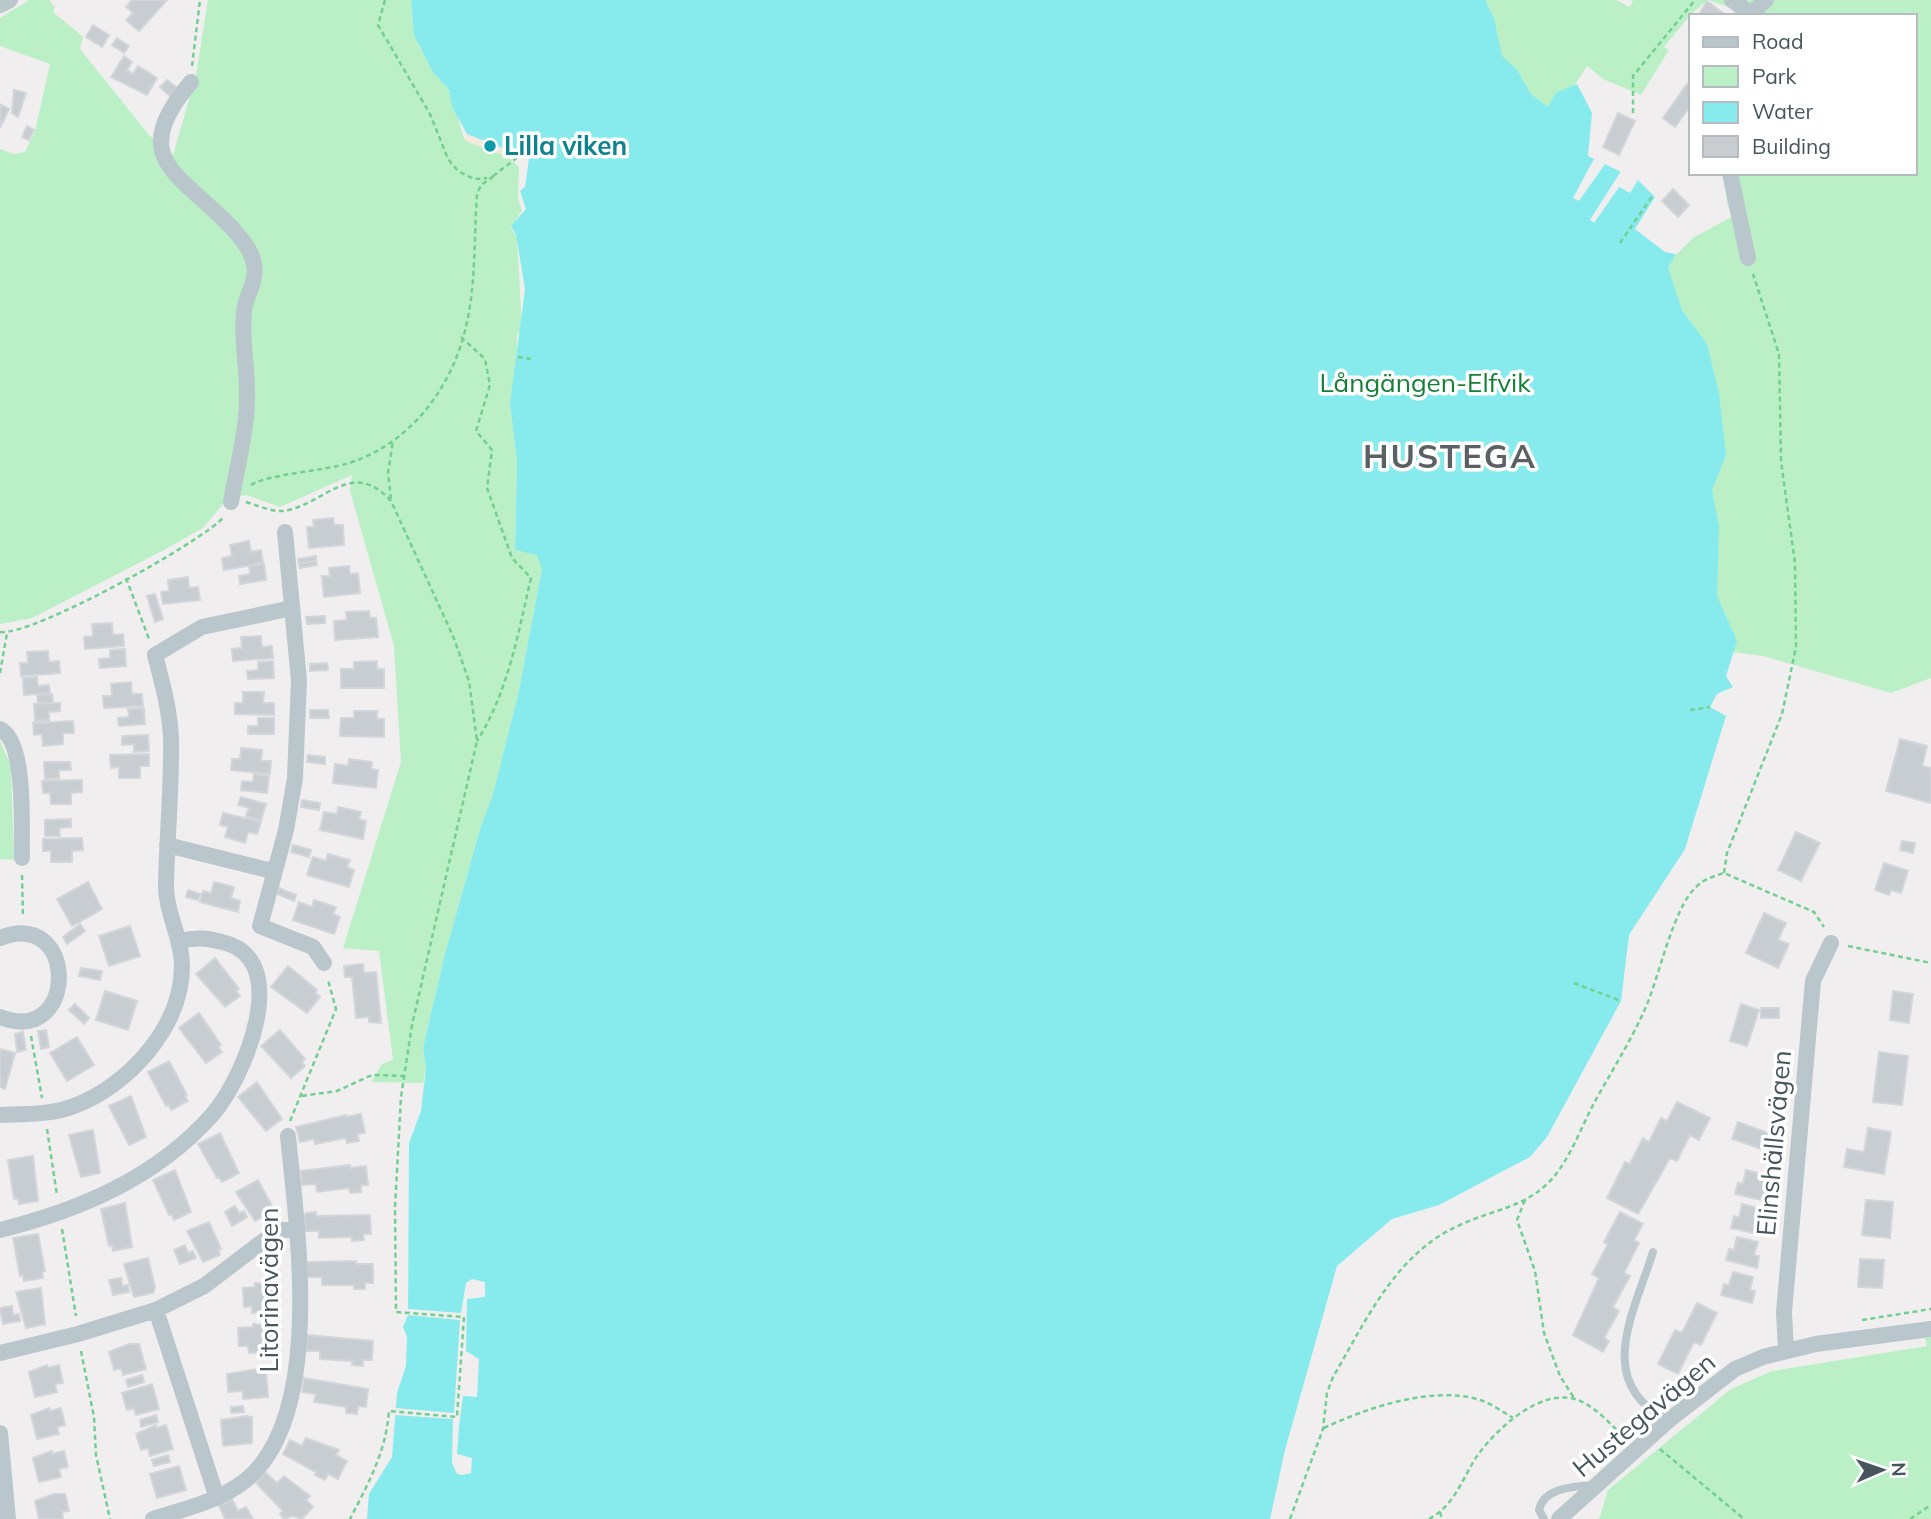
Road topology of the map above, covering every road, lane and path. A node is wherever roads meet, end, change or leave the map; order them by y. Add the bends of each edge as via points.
1 (10, 0) edge
2 (200, 0) edge
3 (385, 0) edge
4 (1695, 0) edge
5 (1732, 0) edge
6 (1766, 0) edge
7 (0, 5) edge
8 (1749, 14) edge
9 (191, 82) joint
10 (1633, 113) dead end
11 (522, 153) dead end
12 (1730, 175) edge
13 (494, 176) junction
14 (1653, 195) dead end
15 (1620, 243) dead end
16 (1748, 258) joint
17 (461, 337) junction
18 (518, 357) dead end
19 (531, 359) dead end
20 (393, 441) junction
21 (391, 501) junction
22 (231, 502) junction
23 (285, 532) dead end
24 (125, 578) junction
25 (292, 608) junction
26 (0, 632) edge
27 (7, 633) junction
28 (155, 655) junction
29 (0, 673) edge
30 (1710, 707) dead end
31 (1690, 710) dead end
32 (0, 729) edge
33 (477, 741) junction
34 (167, 845) junction
35 (22, 858) joint
36 (272, 871) junction
37 (1724, 873) junction
38 (23, 935) junction
39 (0, 938) edge
40 (180, 941) junction
41 (1831, 943) junction
42 (324, 963) joint
43 (1931, 963) edge
44 (1574, 983) dead end
45 (1621, 1002) dead end
46 (0, 1017) edge
47 (29, 1019) junction
48 (404, 1076) junction
49 (41, 1096) dead end
50 (302, 1096) junction
51 (0, 1115) edge
52 (288, 1136) joint
53 (49, 1149) dead end
54 (55, 1183) dead end
55 (1525, 1200) junction
56 (0, 1230) edge
57 (295, 1230) junction
58 (63, 1234) dead end
59 (1653, 1252) dead end
60 (1931, 1309) edge
61 (156, 1310) junction
62 (1850, 1322) dead end
63 (1931, 1329) edge
64 (78, 1334) junction
65 (1786, 1350) junction
66 (0, 1353) edge
67 (1574, 1399) junction
68 (1513, 1419) junction
69 (1669, 1420) junction
70 (1322, 1429) junction
71 (0, 1433) edge
72 (1643, 1446) junction
73 (1600, 1484) junction
74 (217, 1497) junction
75 (1931, 1505) edge
76 (1440, 1512) junction
77 (8, 1519) edge
78 (110, 1519) edge
79 (153, 1519) edge
80 (350, 1519) edge
81 (1290, 1519) edge
82 (1429, 1519) edge
83 (1442, 1519) edge
84 (1544, 1519) edge
85 (1559, 1519) edge
86 (1744, 1519) edge
87 (1910, 1519) edge

1 - 7 street
2 - 9 path
3 - 13 path via 379,26 430,114 448,159 474,179
4 - 10 path via 1633,76
5 - 8 street
6 - 8 street
9 - 22 street via 174,103 159,149 166,165 244,242 255,267 244,309 247,393
11 - 13 path
12 - 16 street
13 - 17 path via 477,194 467,322
14 - 15 path
16 - 37 path via 1779,354 1781,461 1795,564 1796,647 1782,713 1727,853
17 - 20 path via 431,405
17 - 33 path via 485,359 490,385 476,431 492,450 487,488 512,558 531,579 507,676 492,717
18 - 19 path
20 - 21 path via 388,473
20 - 22 path via 352,462 261,480
21 - 22 path via 380,489 351,482 282,512 241,500
21 - 33 path via 453,636 469,681
22 - 24 path via 216,526
23 - 25 street
24 - 27 path via 34,625
24 - 28 path
25 - 28 street via 202,627
25 - 36 street via 299,681 295,778 286,830
26 - 27 path
27 - 29 path
28 - 34 street via 171,737
30 - 31 path
32 - 35 street via 15,745
33 - 48 path via 417,998
34 - 36 street
34 - 40 street via 166,887
35 - 38 path
36 - 42 street via 260,926 313,947
37 - 41 path via 1814,912
37 - 55 path via 1695,887 1687,900 1642,1015 1566,1157 1548,1184
38 - 39 street
38 - 47 street via 49,948 61,975 52,1004
40 - 51 street via 179,993 170,1016 136,1066 102,1093 72,1107
40 - 56 street via 198,937 233,944 251,959 260,990 253,1035 237,1080 213,1114 145,1172 59,1215
41 - 43 path
41 - 65 street, Elinshällsvägen via 1813,981 1784,1312
42 - 50 path via 336,1009
44 - 45 path
46 - 47 street
47 - 49 path
48 - 50 path via 372,1075 337,1091
48 - 80 path via 397,1136 396,1312 464,1317 457,1417 389,1411 387,1438
50 - 52 path
52 - 57 street, Litorinavägen
53 - 54 path
55 - 67 path via 1517,1220 1535,1271 1544,1333
55 - 70 path via 1460,1224 1408,1258 1333,1377
57 - 61 street via 278,1230 204,1286
57 - 74 street, Litorinavägen via 299,1332 291,1403 269,1456 245,1480
58 - 64 path
59 - 69 lane via 1625,1342 1623,1365 1638,1401
60 - 62 path
61 - 64 street
61 - 74 street
63 - 65 street, Hustegavägen
64 - 66 street
64 - 78 path
65 - 69 street, Hustegavägen via 1735,1369
67 - 68 path via 1545,1402
67 - 72 path
68 - 70 path via 1472,1398 1420,1399 1368,1409
68 - 76 path via 1485,1446
69 - 72 street, Hustegavägen
70 - 81 path
71 - 77 street
72 - 73 street, Hustegavägen
72 - 86 path
73 - 84 lane via 1546,1497 1539,1510
73 - 85 street, Hustegavägen
74 - 79 street, Litorinavägen
75 - 87 path
76 - 82 path
76 - 83 path

